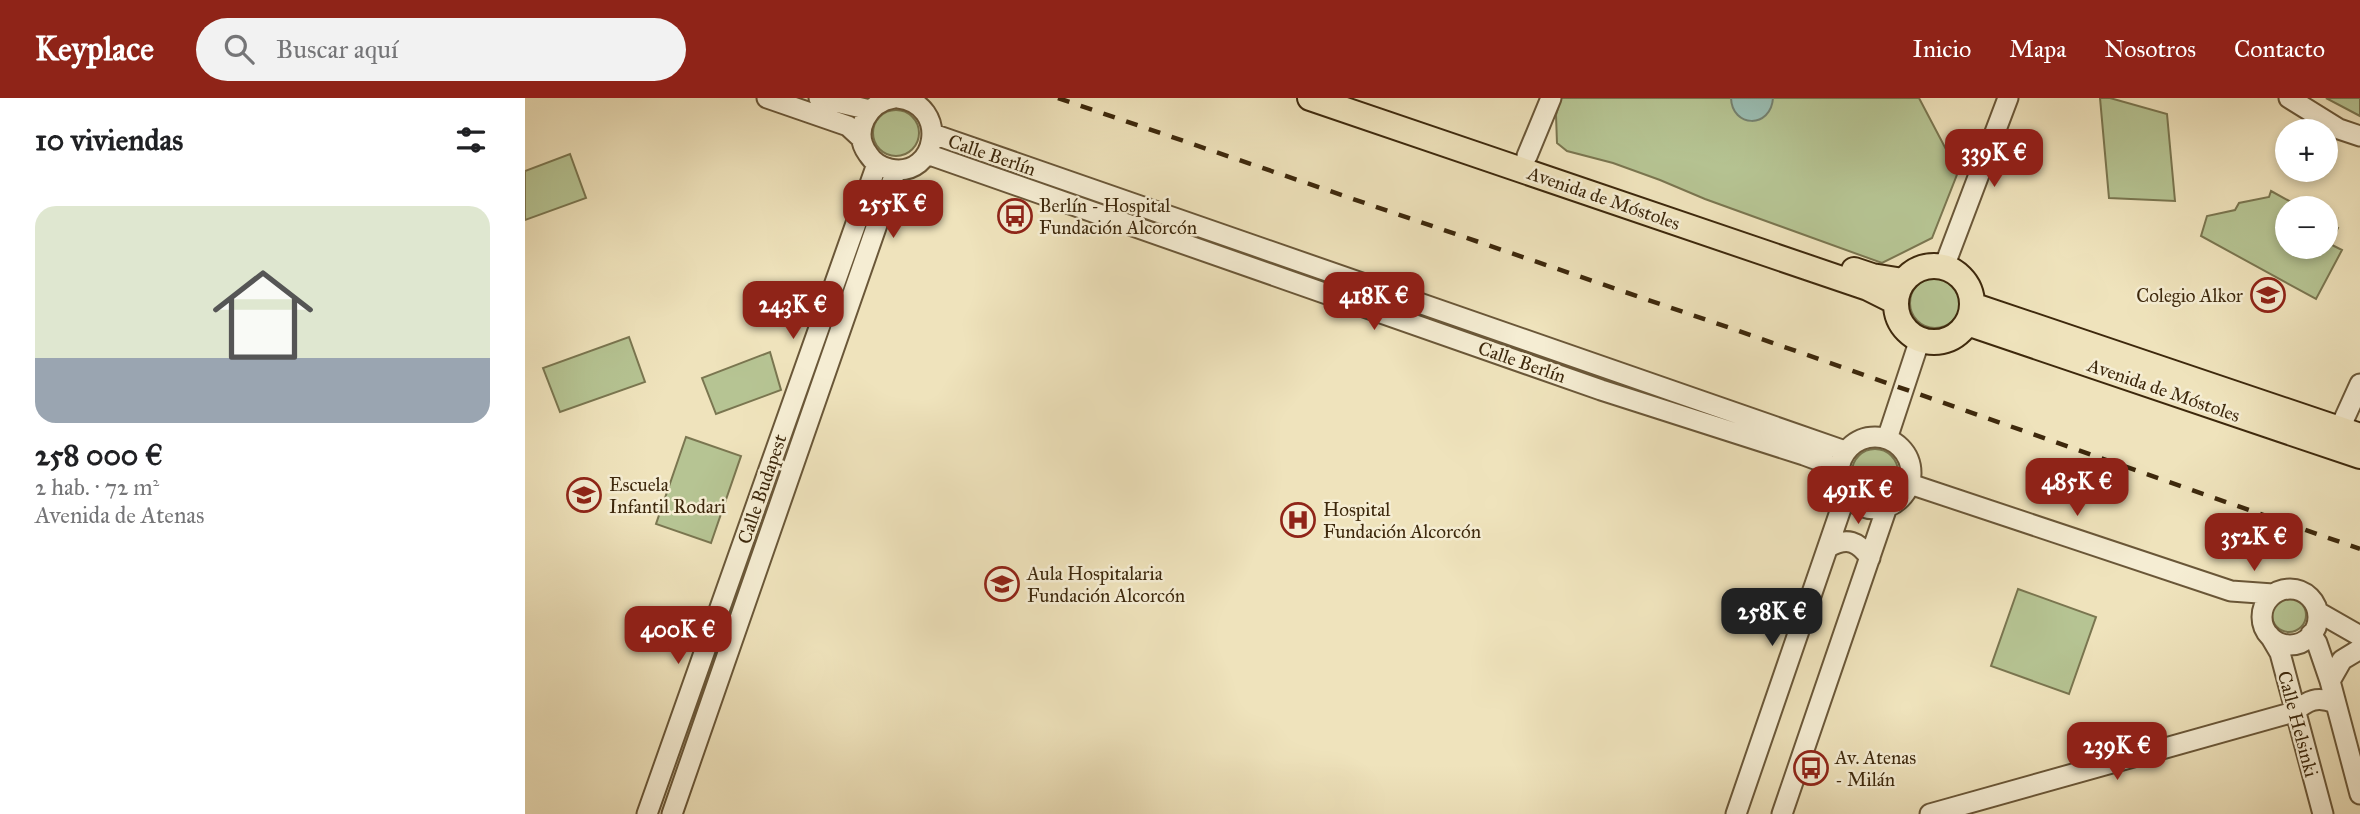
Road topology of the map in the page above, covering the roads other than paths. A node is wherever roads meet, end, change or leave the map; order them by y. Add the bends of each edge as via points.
1 (767, 98) edge
2 (819, 98) edge
3 (896, 98) edge
4 (1310, 98) edge
5 (1361, 98) edge
6 (1551, 98) edge
7 (2008, 98) edge
8 (2271, 98) edge
9 (2289, 98) edge
10 (870, 110) junction
11 (2305, 119) edge
12 (933, 134) junction
13 (2360, 136) edge
14 (2338, 137) edge
15 (861, 138) junction
16 (2360, 147) edge
17 (927, 154) junction
18 (1527, 156) junction
19 (877, 164) junction
20 (896, 170) junction
21 (1944, 267) junction
22 (1900, 292) junction
23 (1970, 314) junction
24 (1920, 338) junction
25 (2360, 384) edge
26 (2350, 432) edge
27 (1887, 439) junction
28 (1845, 451) junction
29 (2360, 456) edge
30 (1839, 472) junction
31 (1910, 484) junction
32 (1846, 494) junction
33 (1887, 507) junction
34 (1829, 547) junction
35 (1870, 558) junction
36 (2231, 591) junction
37 (2273, 594) junction
38 (2318, 612) junction
39 (2262, 616) junction
40 (2312, 633) junction
41 (2270, 636) junction
42 (2360, 638) edge
43 (2360, 649) edge
44 (2330, 681) junction
45 (694, 682) junction
46 (711, 701) junction
47 (2335, 703) junction
48 (684, 709) junction
49 (2294, 712) junction
50 (2360, 794) edge
51 (1788, 808) edge
52 (647, 814) edge
53 (672, 814) edge
54 (1736, 814) edge
55 (1930, 814) edge
56 (2323, 814) edge

1 - 15 street via 848,126
2 - 10 street
3 - 10 street
3 - 12 street via 922,108
4 - 22 main road, Avenida de Móstoles via 1868,288
5 - 18 main road, Avenida de Móstoles
6 - 18 street
7 - 21 street
8 - 11 street
9 - 13 street via 2339,129
10 - 15 street
12 - 17 street
12 - 28 street, Calle Berlín
14 - 16 street
15 - 19 street
17 - 20 street via 913,166
17 - 30 street, Calle Berlín via 1601,390 1804,455
18 - 22 main road, Avenida de Móstoles via 1872,276
19 - 20 street
19 - 45 street, Calle Budapest
20 - 46 street, Calle Budapest
21 - 22 main road via 1921,268
21 - 23 main road via 1965,281 1971,293
22 - 24 main road via 1902,324
23 - 24 main road via 1952,338
23 - 26 main road, Avenida de Móstoles
23 - 29 main road, Avenida de Móstoles
24 - 27 street
25 - 26 street
27 - 28 street via 1864,438
27 - 31 street via 1905,453
28 - 30 street
30 - 32 street
31 - 33 street
31 - 36 street
32 - 33 street via 1864,507
32 - 34 street
33 - 35 street
34 - 35 street via 1853,540
34 - 54 street
35 - 51 street
36 - 37 street
36 - 39 street
37 - 38 street via 2299,590
37 - 39 street
38 - 40 street
38 - 42 street
39 - 41 street
40 - 41 street via 2296,644 2277,642
40 - 42 street
40 - 44 street
41 - 49 street, Calle Helsinki via 2280,653
43 - 44 street via 2342,660
44 - 47 street
45 - 46 street via 699,693
45 - 48 street, Calle Budapest
46 - 48 street
46 - 53 street, Calle Budapest
47 - 49 street via 2314,699
47 - 50 street
48 - 52 street, Calle Budapest
49 - 55 street
49 - 56 street, Calle Helsinki

